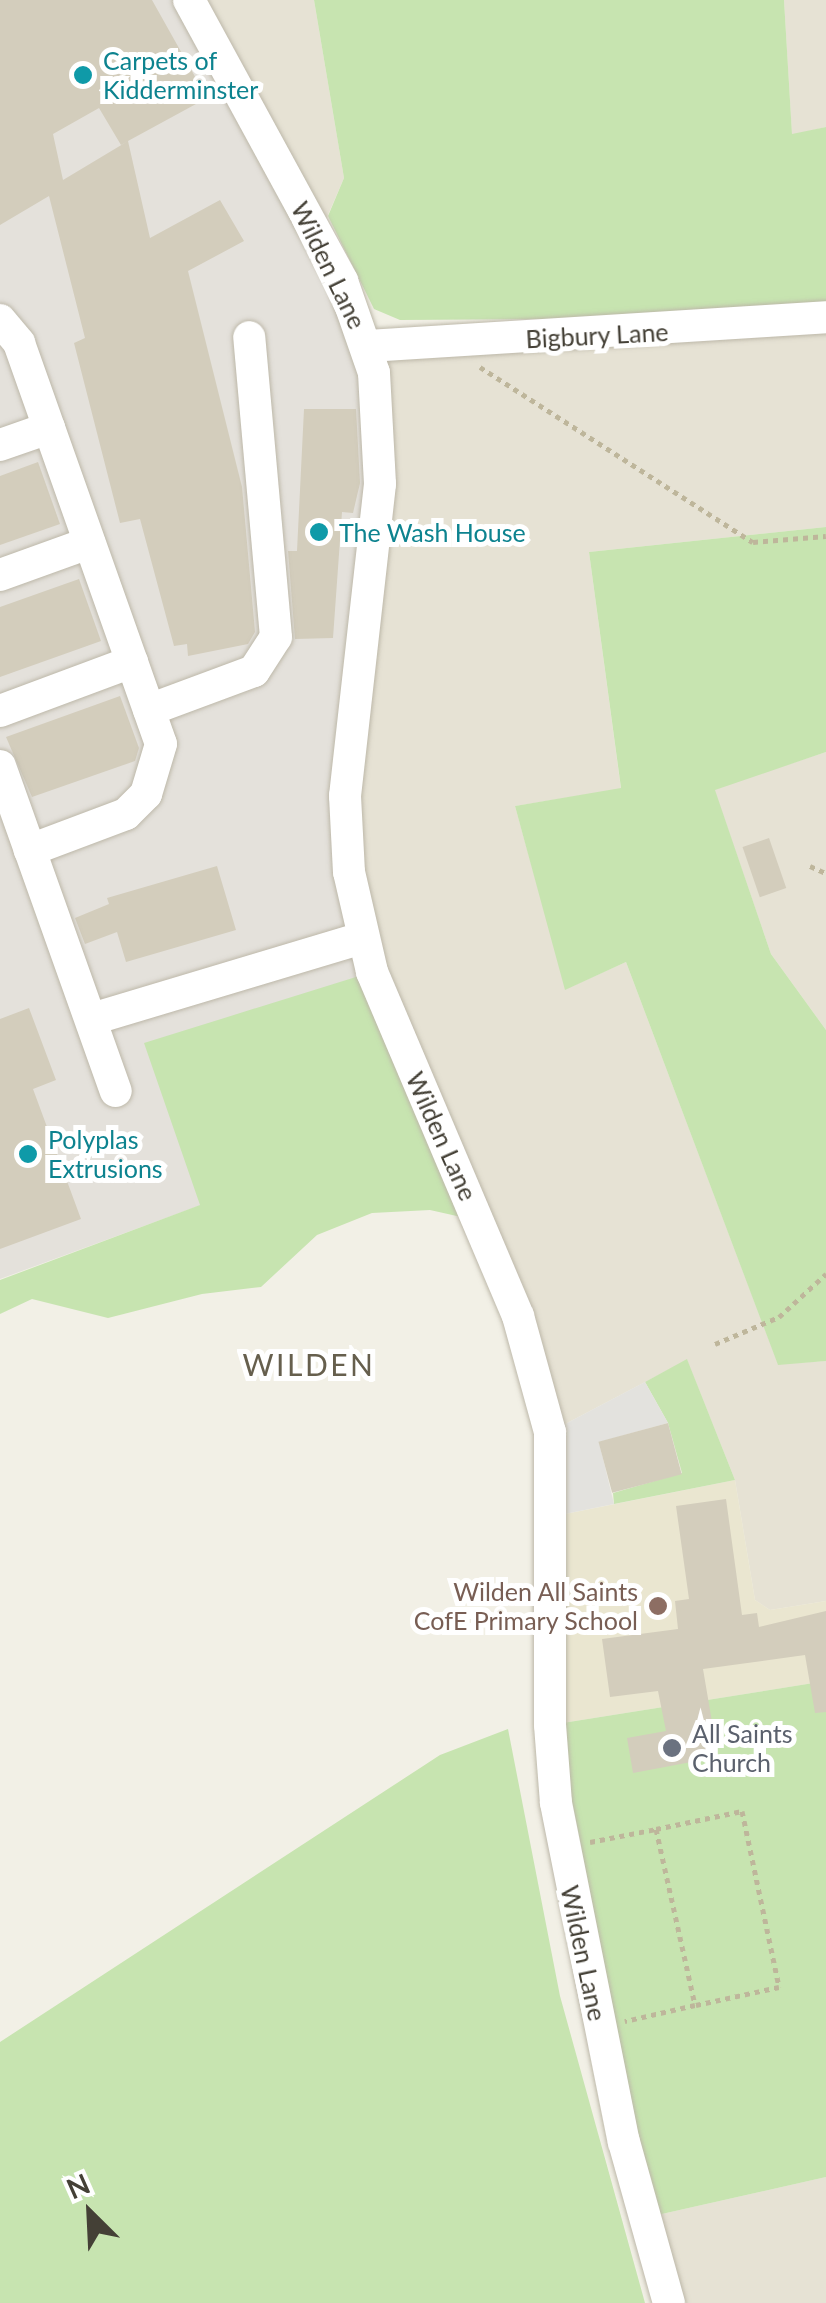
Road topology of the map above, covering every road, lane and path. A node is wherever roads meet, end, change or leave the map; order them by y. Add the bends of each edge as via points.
1 (189, 0) edge
2 (826, 317) edge
3 (0, 320) edge
4 (249, 338) dead end
5 (444, 344) junction
6 (368, 346) junction
7 (49, 428) junction
8 (0, 445) edge
9 (826, 536) edge
10 (90, 543) junction
11 (0, 575) edge
12 (132, 662) junction
13 (149, 710) junction
14 (0, 711) edge
15 (0, 766) edge
16 (7, 810) edge
17 (30, 850) junction
18 (810, 866) dead end
19 (826, 873) edge
20 (362, 938) junction
21 (92, 1019) junction
22 (116, 1091) dead end
23 (826, 1274) edge
24 (715, 1344) dead end
25 (656, 1829) junction
26 (562, 1848) junction
27 (695, 2005) junction
28 (599, 2026) junction
29 (669, 2303) edge

1 - 6 street, Wilden Lane via 342,281
2 - 5 street, Bigbury Lane
3 - 7 street via 19,343
4 - 13 street via 276,637 254,672
5 - 6 street, Bigbury Lane
5 - 9 path via 753,542
6 - 20 street, Wilden Lane via 380,484 345,796 349,872
7 - 8 street
7 - 10 street
10 - 11 street
10 - 12 street
12 - 13 street
12 - 14 street
13 - 17 street via 161,744 146,794 126,814
15 - 16 street
16 - 17 street
17 - 21 street
18 - 19 path
20 - 21 street
20 - 26 street, Wilden Lane via 518,1316 550,1432 550,1725
21 - 22 street
23 - 24 path via 779,1316
25 - 26 path
25 - 27 path
25 - 27 path via 742,1812 780,1987
26 - 28 street, Wilden Lane
27 - 28 path
28 - 29 street, Wilden Lane

